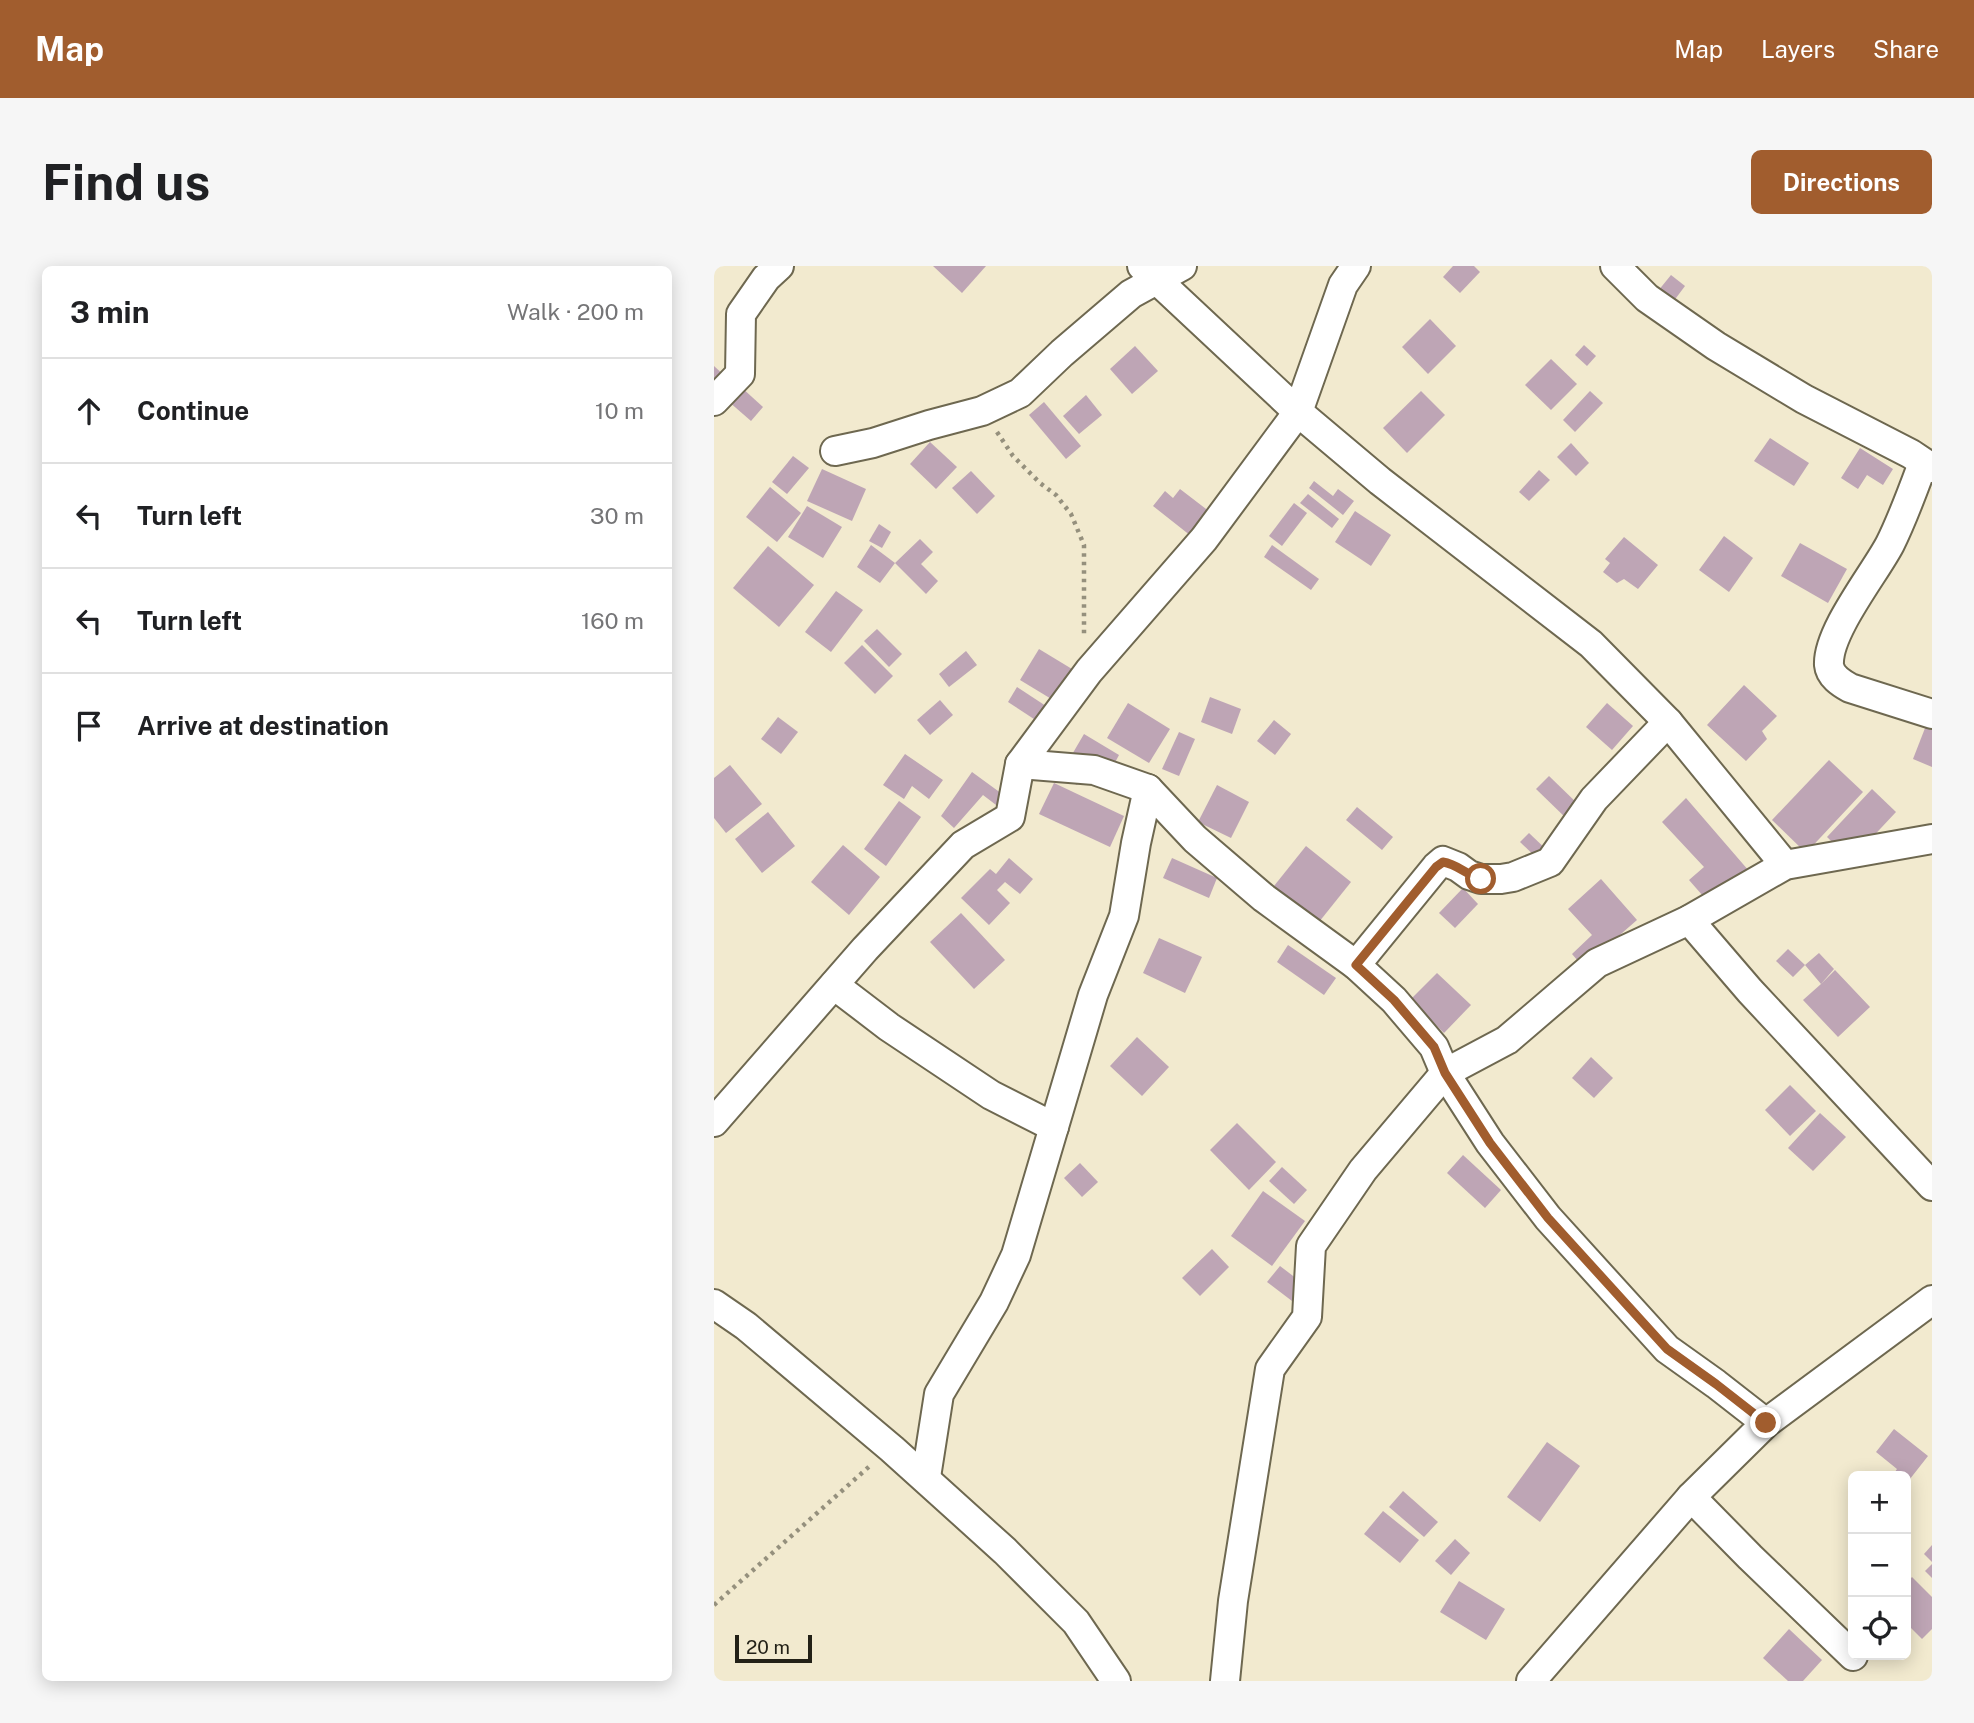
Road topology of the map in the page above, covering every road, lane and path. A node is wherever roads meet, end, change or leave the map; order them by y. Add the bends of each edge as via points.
1 (779, 266) edge
2 (1182, 266) edge
3 (1615, 266) edge
4 (1342, 272) edge
5 (1149, 273) edge
6 (714, 401) edge
7 (982, 411) junction
8 (1298, 412) junction
9 (835, 451) dead end
10 (1927, 466) edge
11 (1089, 671) junction
12 (1932, 714) edge
13 (1668, 722) junction
14 (1020, 764) junction
15 (1148, 789) junction
16 (1932, 839) edge
17 (1785, 865) junction
18 (1689, 920) junction
19 (1356, 965) junction
20 (834, 985) junction
21 (1445, 1073) junction
22 (714, 1122) edge
23 (1054, 1127) junction
24 (1932, 1186) edge
25 (714, 1304) edge
26 (1928, 1312) edge
27 (1766, 1423) junction
28 (892, 1448) junction
29 (926, 1477) junction
30 (1691, 1497) junction
31 (714, 1605) edge
32 (1848, 1651) edge
33 (1116, 1681) edge
34 (1225, 1681) edge
35 (1531, 1681) edge

1 - 6 street via 741,314 740,374
2 - 5 street
3 - 10 street via 1647,298 1716,345
4 - 8 street
5 - 7 street via 1020,393
5 - 8 street
7 - 9 street
7 - 11 path via 1013,456 1071,514 1084,545 1083,635
8 - 11 street via 1204,539
8 - 13 street via 1591,644
10 - 12 street via 1889,546 1836,637 1829,664 1831,673 1850,688
11 - 14 street
13 - 17 street
13 - 19 street via 1594,799 1550,862 1501,879 1469,875 1443,862
14 - 15 street via 1094,770
14 - 20 street via 1010,817 963,845
15 - 19 street via 1195,839 1264,898
15 - 23 street via 1124,916 1093,995
16 - 17 street
17 - 18 street
18 - 21 street via 1597,962 1507,1040
18 - 24 street
19 - 21 street via 1420,1029
20 - 22 street
20 - 23 street via 991,1095
21 - 27 street via 1490,1143 1548,1218 1667,1349
21 - 34 street via 1363,1170 1311,1246 1307,1317 1270,1369 1233,1601
23 - 29 street via 1016,1255 994,1302 939,1394
25 - 28 street
26 - 27 street
27 - 30 street
28 - 29 street
28 - 31 path
29 - 33 street via 1076,1622
30 - 32 street
30 - 35 street

